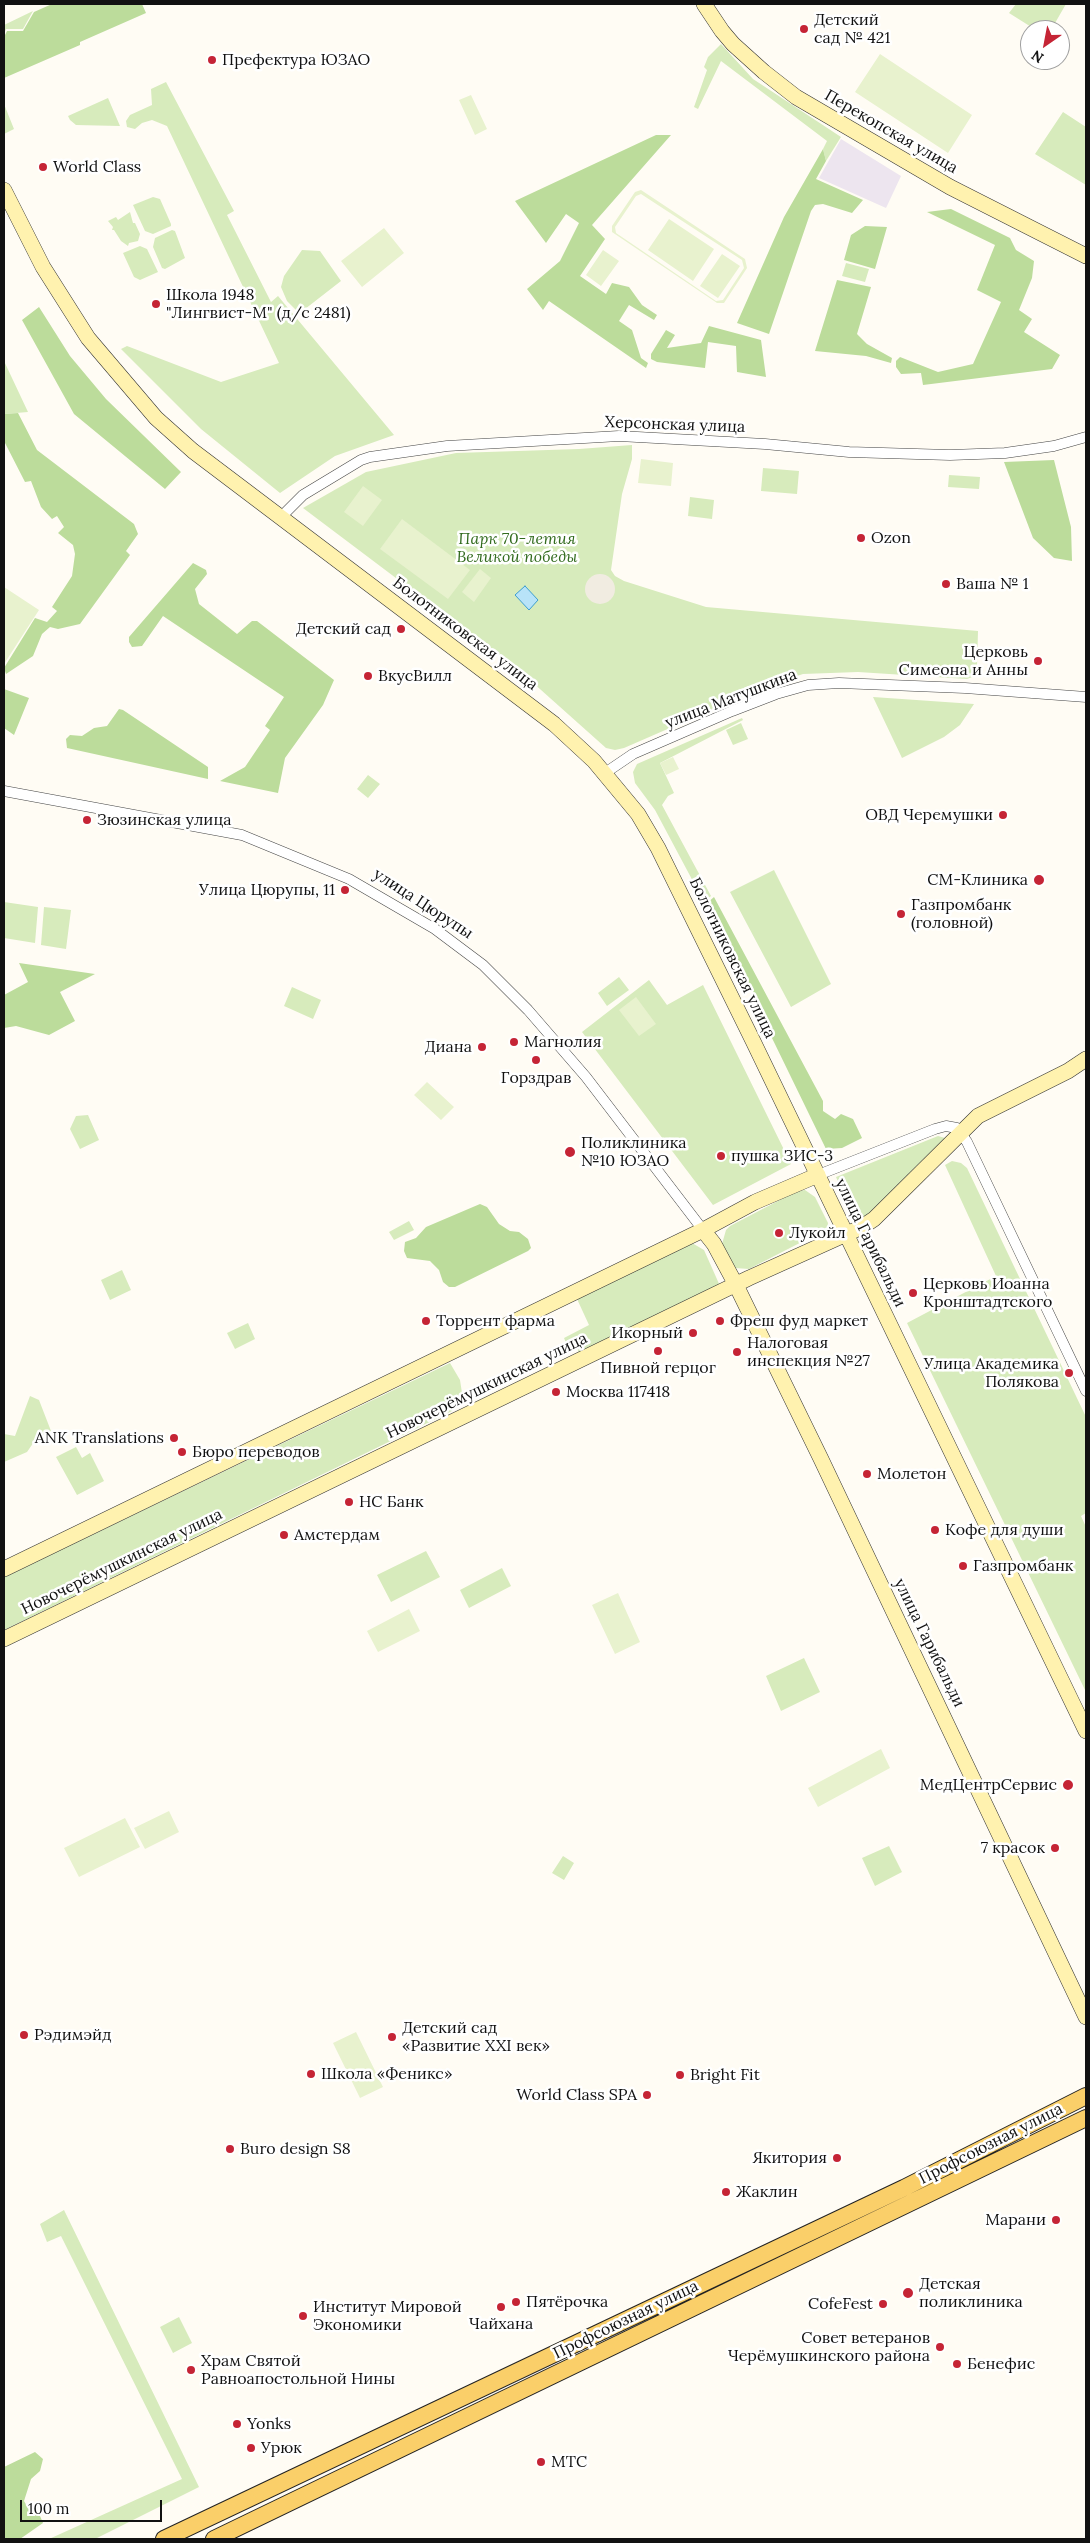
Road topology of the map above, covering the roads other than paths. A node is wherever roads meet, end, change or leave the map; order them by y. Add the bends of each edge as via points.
1 (704, 4) edge
2 (4, 190) edge
3 (1086, 256) edge
4 (1086, 437) edge
5 (281, 517) junction
6 (1086, 697) edge
7 (605, 773) junction
8 (4, 791) edge
9 (1086, 1059) edge
10 (961, 1132) junction
11 (818, 1175) junction
12 (704, 1230) junction
13 (846, 1233) junction
14 (736, 1285) junction
15 (1086, 1391) edge
16 (4, 1569) edge
17 (4, 1639) edge
18 (1086, 1731) edge
19 (1086, 2017) edge
20 (1086, 2096) edge
21 (1086, 2118) edge
22 (164, 2539) edge
23 (214, 2539) edge

1 - 3 street, Перекопская улица via 733,44 796,97 950,187
2 - 5 street, Болотниковская улица via 56,288 88,338 122,381 178,438
4 - 5 street, Херсонская улица via 1054,446 1005,453 950,455 849,452 619,436 447,446 361,460 298,498
5 - 7 street, Болотниковская улица via 527,702 571,738
6 - 7 street, улица Матушкина via 965,688 839,683 808,685 767,698 633,754
7 - 11 street, Болотниковская улица via 638,814 658,848
8 - 12 street, улица Цюрупы via 242,835 349,878 435,929 482,965 528,1010 586,1077
9 - 10 street, Новочерёмушкинская улица via 978,1116
10 - 11 street via 957,1128 941,1127
10 - 13 street, Новочерёмушкинская улица via 874,1219
10 - 15 street
11 - 12 street via 755,1202
11 - 13 street, улица Гарибальди
12 - 14 street, улица Цюрупы
12 - 16 street
13 - 14 street, Новочерёмушкинская улица
13 - 18 street, улица Гарибальди
14 - 17 street, Новочерёмушкинская улица
14 - 19 street, улица Гарибальди via 919,1661
20 - 22 main road, Профсоюзная улица via 904,2188
21 - 23 main road, Профсоюзная улица

